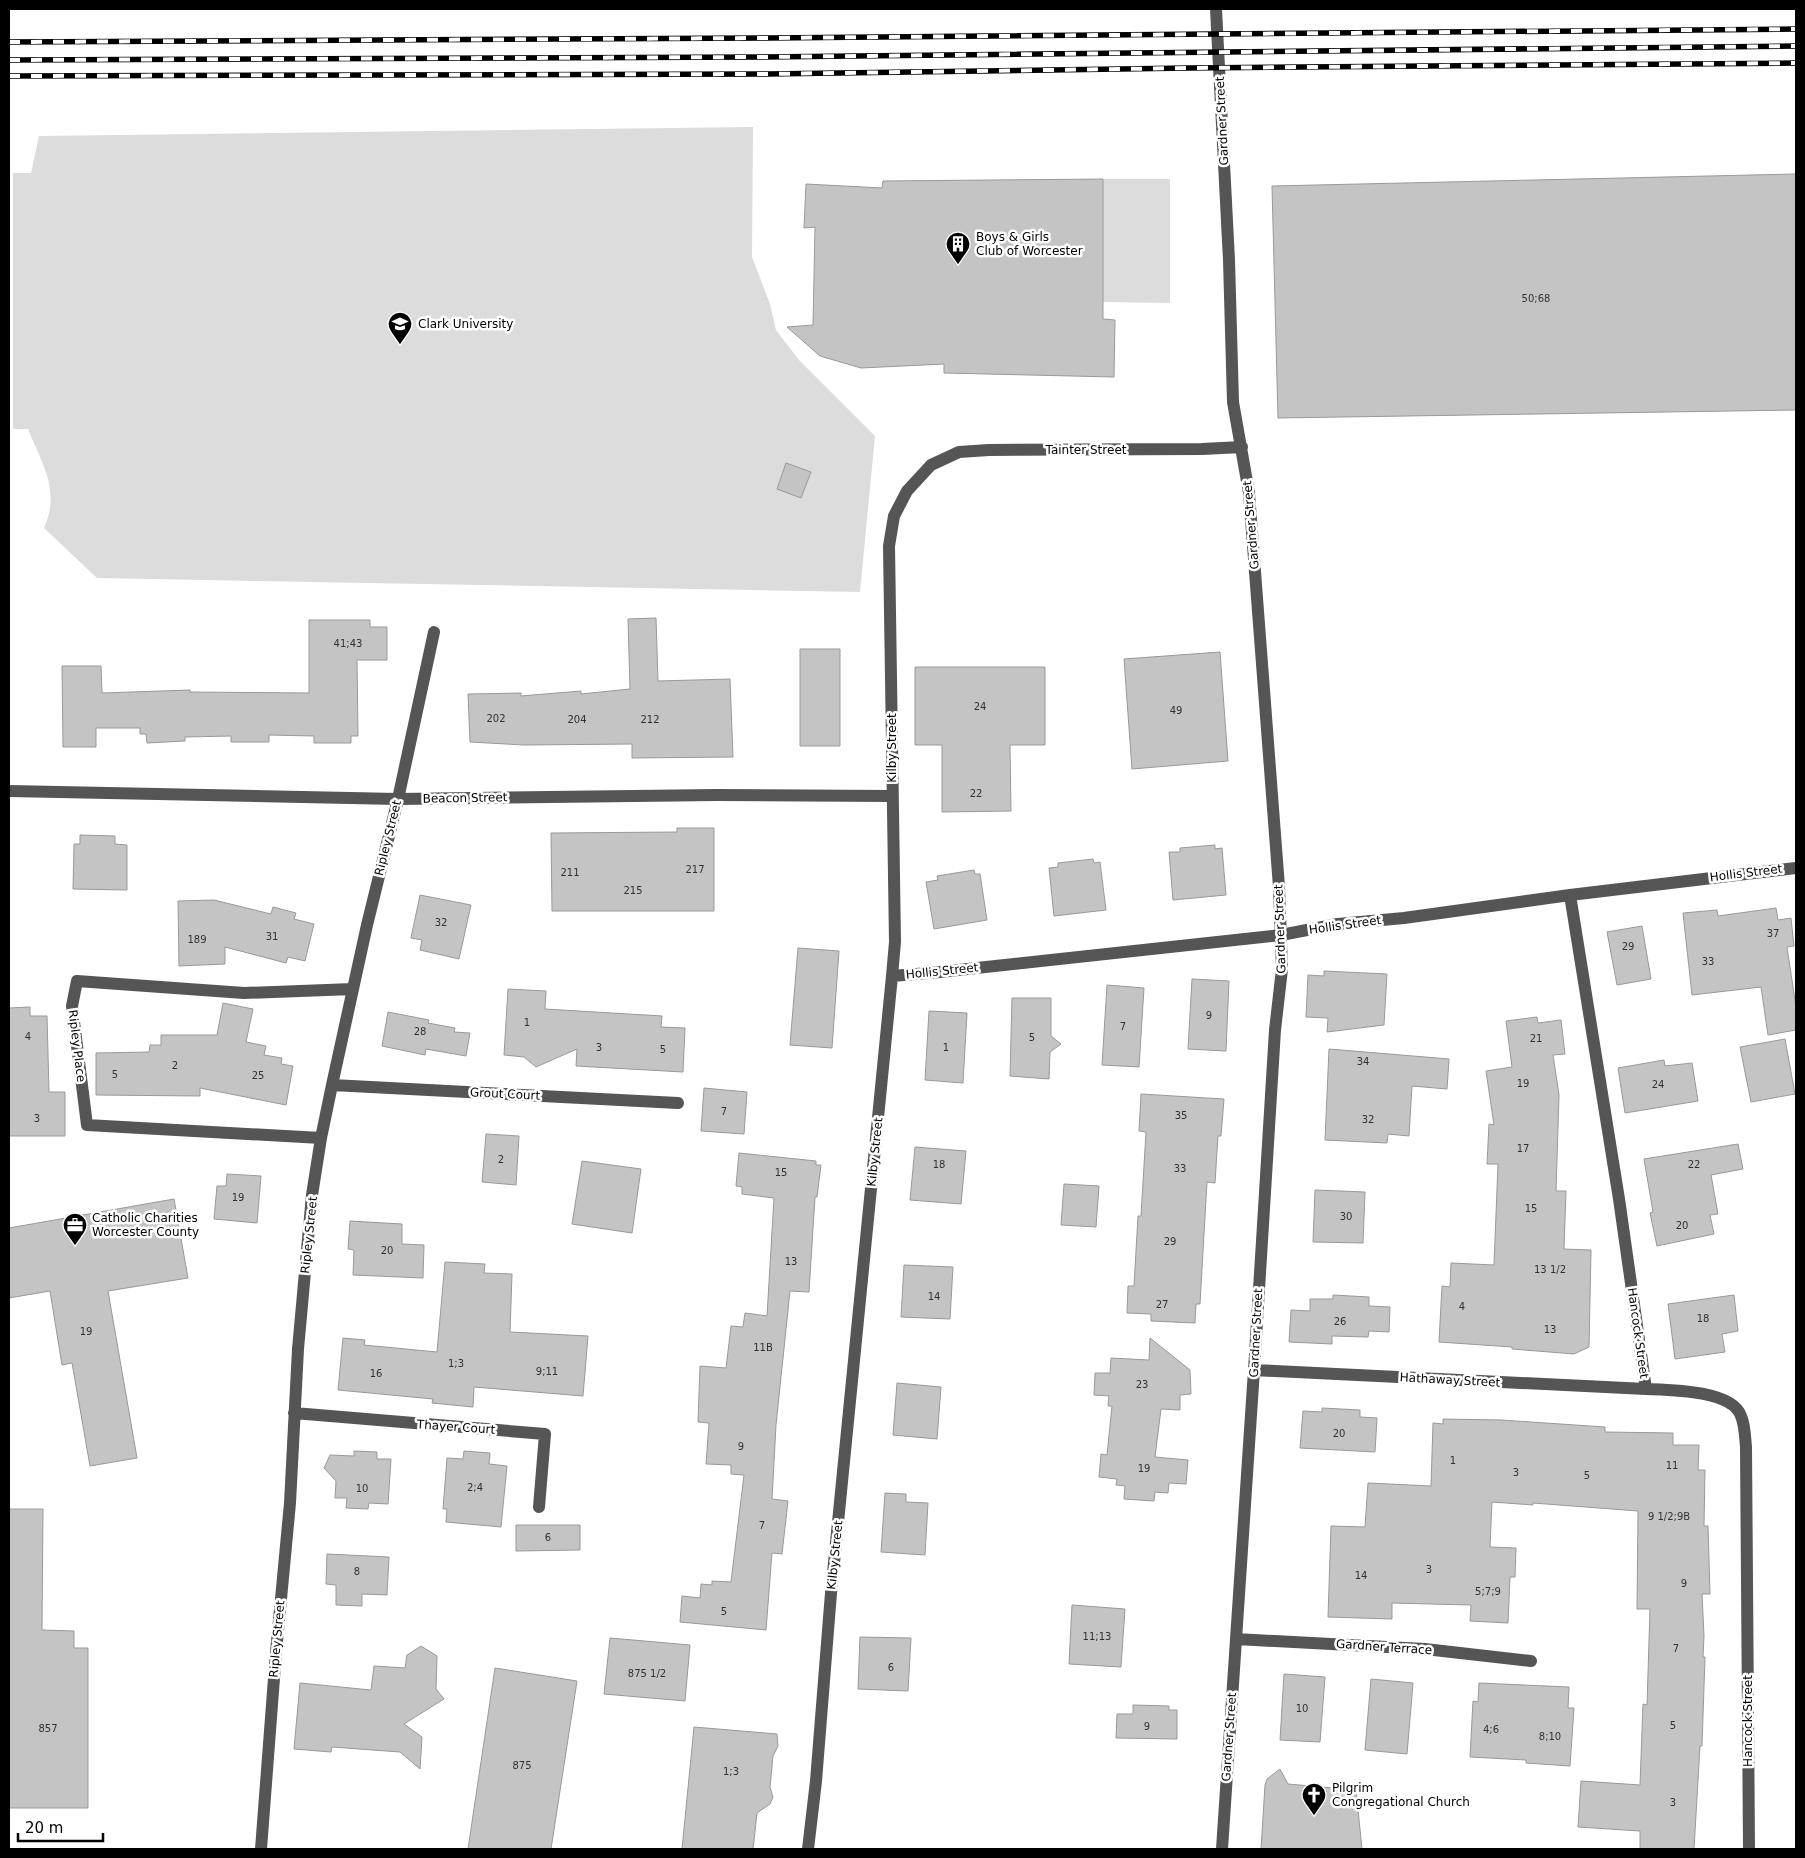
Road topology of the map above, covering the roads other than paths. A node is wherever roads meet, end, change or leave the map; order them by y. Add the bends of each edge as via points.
1 (1216, 9) edge
2 (1242, 447) junction
3 (932, 465) joint
4 (434, 632) dead end
5 (9, 792) edge
6 (892, 796) junction
7 (398, 799) junction
8 (1796, 868) edge
9 (1570, 895) junction
10 (1281, 935) junction
11 (892, 976) junction
12 (353, 989) junction
13 (332, 1085) junction
14 (678, 1103) dead end
15 (321, 1138) junction
16 (1254, 1370) junction
17 (1646, 1389) junction
18 (294, 1414) junction
19 (539, 1507) dead end
20 (1236, 1639) junction
21 (1531, 1661) dead end
22 (261, 1849) edge
23 (808, 1849) edge
24 (1222, 1849) edge
25 (1749, 1849) edge

1 - 2 street, Gardner Street via 1233,402
2 - 3 street, Tainter Street via 1202,450 989,450 959,452
2 - 10 street, Gardner Street via 1249,492
3 - 6 street, Kilby Street via 907,491 894,516 889,546
4 - 7 street, Ripley Street
5 - 7 street, Beacon Street
6 - 7 street, Beacon Street
6 - 11 street, Kilby Street
7 - 12 street, Ripley Street
8 - 9 street, Hollis Street
9 - 10 street, Hollis Street via 1338,924
9 - 17 street, Hancock Street
10 - 11 street, Hollis Street
10 - 16 street, Gardner Street via 1282,969
11 - 23 street, Kilby Street
12 - 13 street, Ripley Street
12 - 15 street, Ripley Place via 244,993 77,981 72,1006 87,1124
13 - 14 street, Grout Court
13 - 15 street, Ripley Street
15 - 18 street, Ripley Street via 312,1195
16 - 17 street, Hathaway Street
16 - 20 street, Gardner Street
17 - 25 street, Hancock Street via 1706,1394 1728,1401 1741,1414 1746,1447
18 - 19 street, Thayer Court via 545,1434
18 - 22 street, Ripley Street via 290,1502
20 - 21 street, Gardner Terrace via 1425,1649
20 - 24 street, Gardner Street

